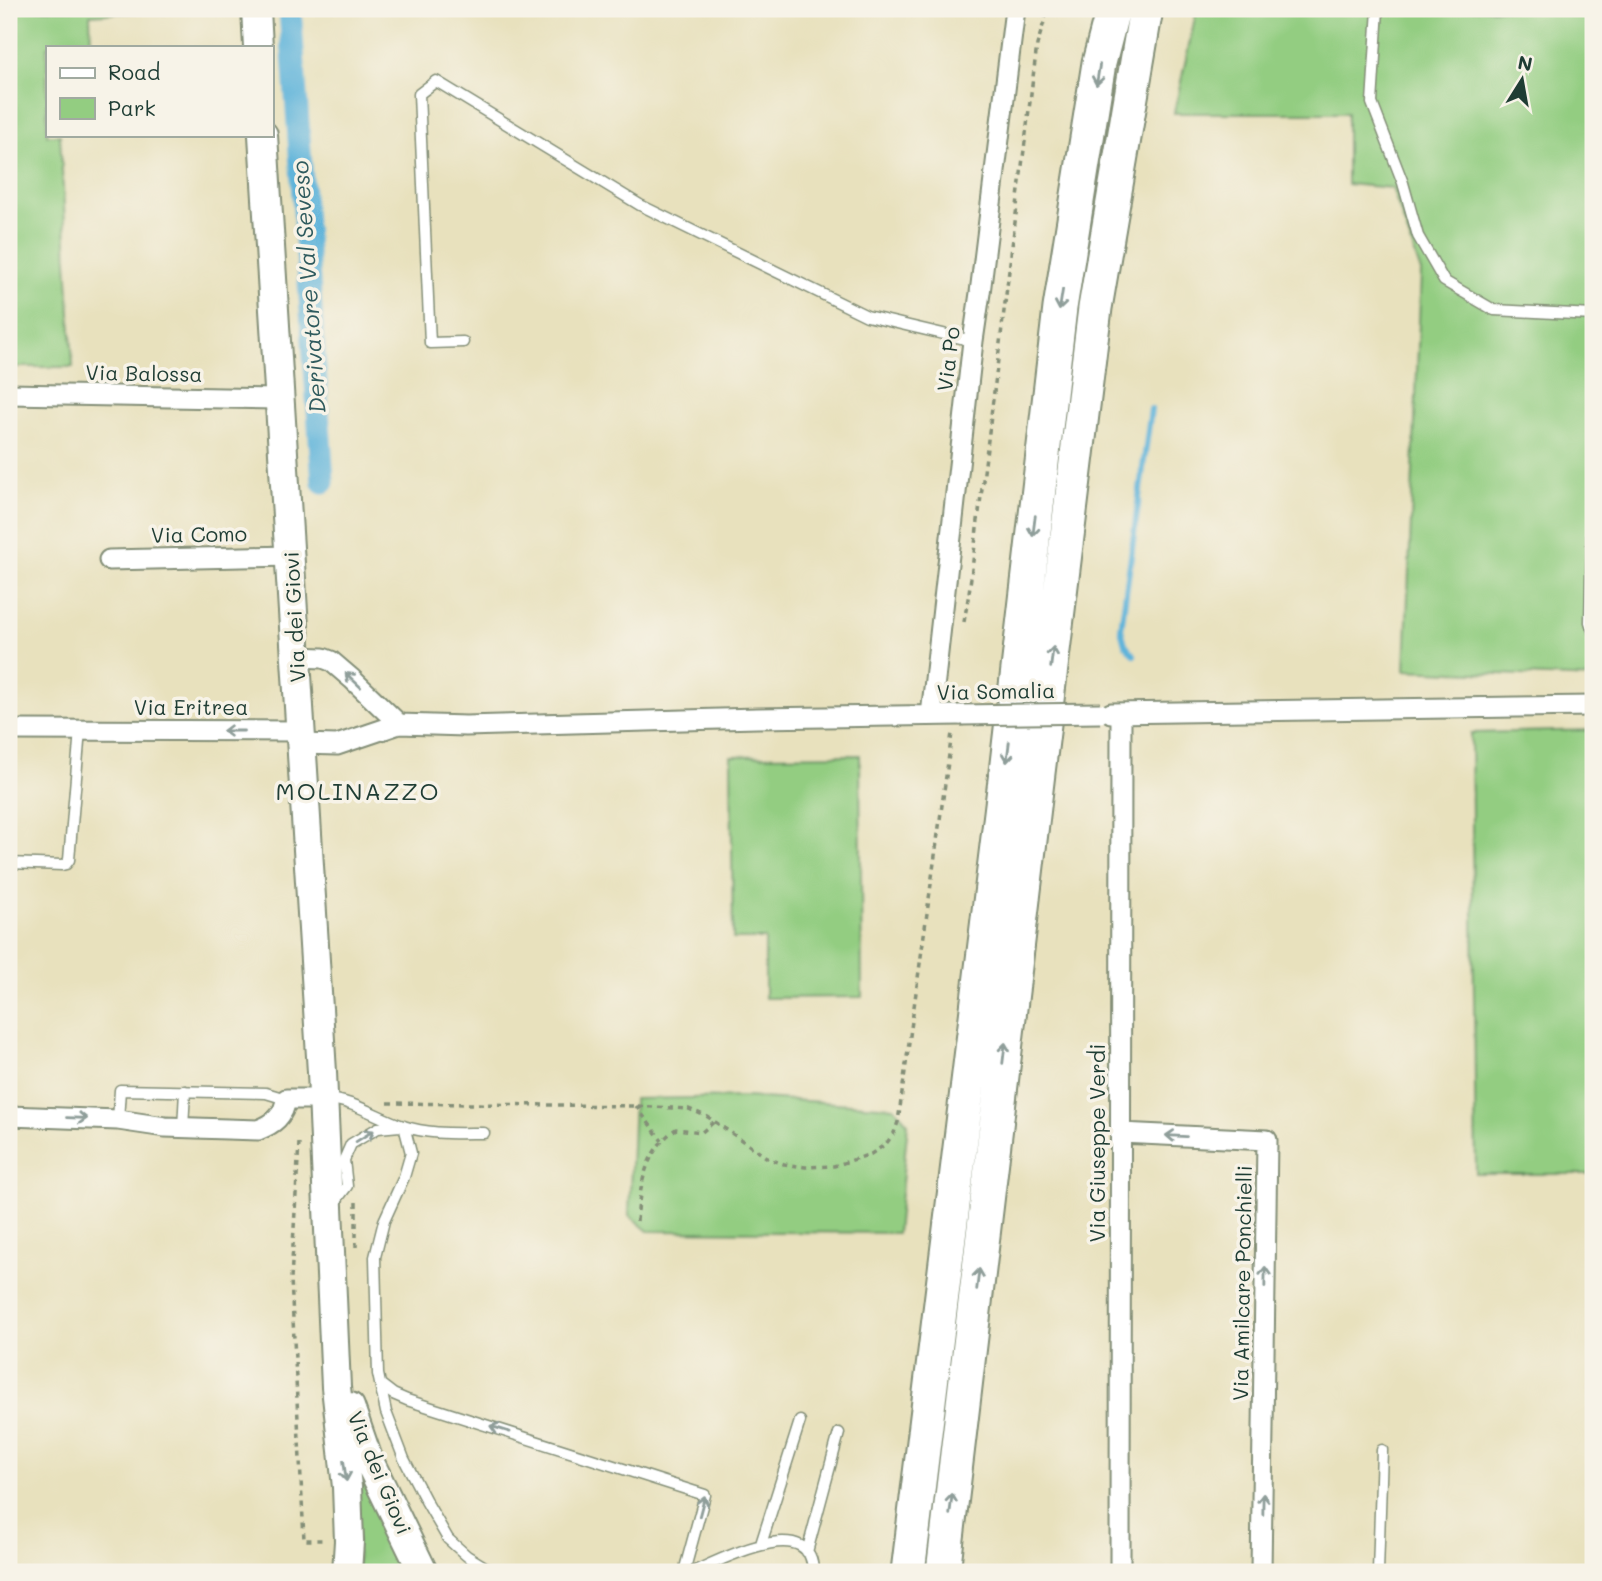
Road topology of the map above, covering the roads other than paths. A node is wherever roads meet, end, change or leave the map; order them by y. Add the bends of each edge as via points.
1 (256, 9) edge
2 (1015, 9) edge
3 (1113, 9) edge
4 (1146, 9) edge
5 (1378, 9) edge
6 (258, 46) edge
7 (263, 136) edge
8 (1593, 315) edge
9 (973, 341) junction
10 (463, 342) dead end
11 (9, 394) edge
12 (279, 399) junction
13 (1593, 491) edge
14 (291, 556) junction
15 (109, 560) dead end
16 (1593, 631) edge
17 (297, 657) junction
18 (1593, 706) edge
19 (1121, 713) junction
20 (931, 715) junction
21 (399, 724) junction
22 (9, 730) edge
23 (80, 730) junction
24 (302, 738) junction
25 (9, 863) edge
26 (185, 1091) junction
27 (286, 1099) junction
28 (324, 1099) junction
29 (9, 1116) edge
30 (118, 1120) junction
31 (404, 1126) junction
32 (183, 1128) junction
33 (484, 1133) dead end
34 (1121, 1133) junction
35 (328, 1211) junction
36 (333, 1329) junction
37 (380, 1384) junction
38 (800, 1421) dead end
39 (839, 1433) dead end
40 (1382, 1450) dead end
41 (761, 1544) junction
42 (807, 1552) junction
43 (423, 1571) edge
44 (347, 1572) edge
45 (492, 1572) edge
46 (684, 1572) edge
47 (693, 1572) edge
48 (813, 1572) edge
49 (908, 1572) edge
50 (943, 1572) edge
51 (1120, 1572) edge
52 (1261, 1572) edge
53 (1378, 1572) edge

1 - 6 main road
2 - 9 street, Via Po
3 -> 49 highway via 1060,307
50 -> 4 highway via 1095,308
5 - 8 lane via 1372,103 1418,236 1444,281 1494,310
7 - 12 main road, Via dei Giovi
9 - 10 lane via 867,316 640,205 436,81 419,94 430,343
9 - 20 street, Via Po
11 - 12 street, Via Balossa
12 - 14 main road, Via dei Giovi
13 - 16 lane
14 - 15 street, Via Como
14 - 17 main road, Via dei Giovi
21 -> 17 street via 331,661
17 - 24 main road, Via dei Giovi
18 - 19 street, Via Somalia
19 - 20 street, Via Somalia, bridge
19 - 34 street, Via Giuseppe Verdi
20 - 21 street, Via Somalia
21 - 24 street, Via Somalia via 337,745
22 - 23 street, Via Eritrea
24 -> 23 street, Via Eritrea
23 - 25 lane via 69,860 62,865
24 - 28 main road, Via dei Giovi
26 - 27 lane via 266,1093
26 - 30 lane via 120,1090
26 - 32 lane
27 - 28 street
27 - 32 street via 278,1120 258,1130
28 - 31 lane via 340,1100
28 - 35 main road, Via dei Giovi
29 -> 30 street
30 - 32 street
31 - 33 lane via 427,1133
35 -> 31 lane via 346,1186 344,1160 351,1144 378,1128
31 - 37 lane via 411,1153 375,1257
34 - 51 street, Via Giuseppe Verdi
52 -> 34 street, Via Amilcare Ponchielli via 1267,1140
35 - 36 main road, Via dei Giovi
36 - 43 main road, Via dei Giovi via 355,1426
36 -> 44 main road, Via dei Giovi via 347,1488
37 - 45 lane via 404,1460 448,1539
46 -> 37 lane via 705,1495 407,1400
38 - 41 lane
39 - 42 lane
40 - 53 lane
41 - 42 lane via 781,1541
41 - 47 lane
42 - 48 lane

